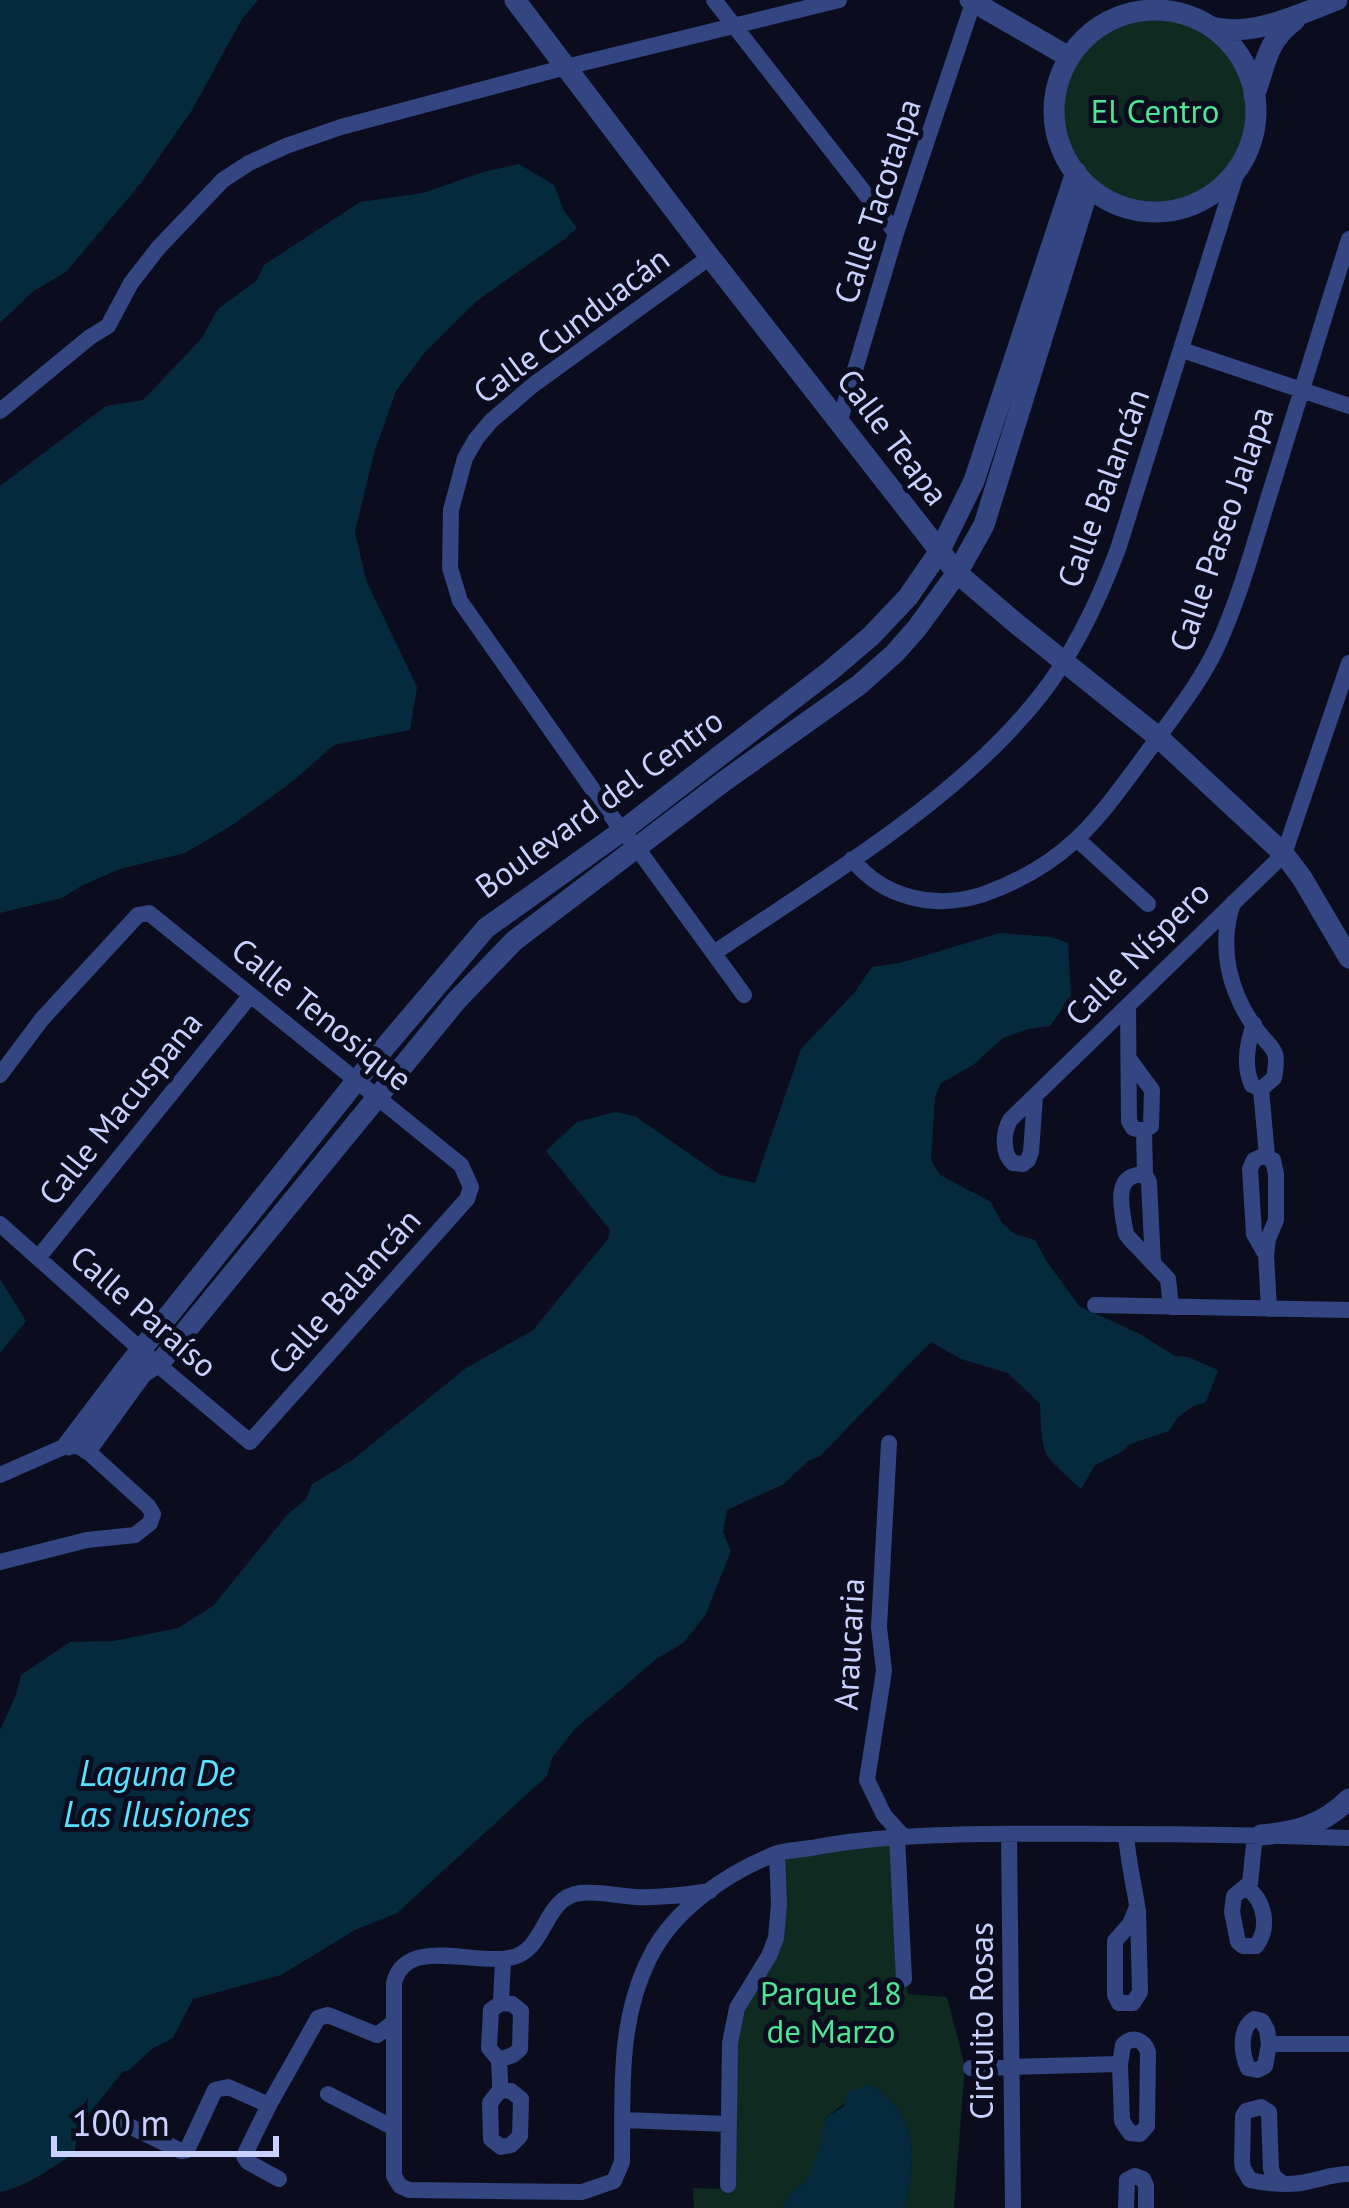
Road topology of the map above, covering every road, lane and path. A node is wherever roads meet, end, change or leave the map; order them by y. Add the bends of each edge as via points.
1 (514, 0) edge
2 (714, 0) edge
3 (839, 0) edge
4 (1337, 0) edge
5 (973, 1) edge
6 (1310, 10) junction
7 (1210, 26) junction
8 (734, 27) junction
9 (1070, 57) junction
10 (566, 67) junction
11 (1254, 96) junction
12 (1238, 168) junction
13 (1082, 180) junction
14 (896, 233) junction
15 (1349, 239) edge
16 (710, 257) junction
17 (1182, 350) junction
18 (1301, 390) junction
19 (1349, 406) edge
20 (0, 411) edge
21 (840, 420) junction
22 (939, 552) junction
23 (957, 573) junction
24 (1064, 662) junction
25 (1349, 663) edge
26 (1345, 690) edge
27 (1158, 736) junction
28 (1077, 839) junction
29 (629, 840) junction
30 (1284, 854) junction
31 (852, 859) junction
32 (1235, 898) junction
33 (1148, 904) dead end
34 (714, 953) junction
35 (1349, 958) edge
36 (744, 995) dead end
37 (250, 996) junction
38 (1128, 1005) junction
39 (1254, 1024) junction
40 (0, 1075) edge
41 (357, 1080) junction
42 (1261, 1089) junction
43 (1035, 1096) dead end
44 (378, 1098) junction
45 (1145, 1175) junction
46 (468, 1176) joint
47 (0, 1224) edge
48 (38, 1258) junction
49 (1153, 1263) junction
50 (1094, 1305) dead end
51 (1172, 1307) junction
52 (1269, 1309) junction
53 (1349, 1310) edge
54 (150, 1358) junction
55 (250, 1442) joint
56 (889, 1443) dead end
57 (78, 1447) junction
58 (0, 1474) edge
59 (0, 1562) edge
60 (1349, 1799) edge
61 (1010, 1834) junction
62 (1126, 1834) junction
63 (1258, 1835) junction
64 (900, 1836) junction
65 (1349, 1838) edge
66 (778, 1853) junction
67 (1247, 1888) dead end
68 (710, 1891) junction
69 (1137, 1907) junction
70 (503, 1959) junction
71 (904, 1978) dead end
72 (501, 2002) junction
73 (393, 2024) junction
74 (1269, 2044) dead end
75 (1349, 2044) edge
76 (499, 2060) junction
77 (1120, 2064) junction
78 (1011, 2066) junction
79 (971, 2068) dead end
80 (500, 2085) junction
81 (328, 2094) dead end
82 (269, 2105) junction
83 (623, 2120) junction
84 (123, 2123) dead end
85 (728, 2124) junction
86 (392, 2127) junction
87 (1349, 2174) edge
88 (279, 2180) dead end
89 (1282, 2182) junction
90 (728, 2185) dead end
91 (457, 2200) edge
92 (504, 2200) edge
93 (1012, 2208) edge
94 (1126, 2208) edge
95 (1146, 2208) edge

1 - 10 street, Calle Teapa
2 - 8 street
3 - 8 street
4 - 6 street
5 - 9 street
5 - 14 street, Calle Tacotalpa
6 - 7 street via 1244,29
6 - 11 street via 1269,48
7 - 9 street via 1172,11 1128,14 1094,30
7 - 11 street via 1242,61
8 - 10 street
8 - 14 street
9 - 13 street via 1055,119
10 - 16 street, Calle Teapa
10 - 20 street via 313,136 239,168 159,247 108,326
11 - 12 street via 1252,136
12 - 13 street via 1203,199 1167,211 1124,207
12 - 17 street, Calle Balancán
13 - 22 street, Boulevard del Centro via 974,481
13 - 23 street, Boulevard del Centro via 988,515
14 - 21 street, Calle Tacotalpa
15 - 18 street, Calle Paseo Jalapa
16 - 21 street, Calle Teapa
16 - 29 street, Calle Cunduacán via 491,421 465,458 451,510 450,568 460,601
17 - 18 street
17 - 24 street, Calle Balancán via 1111,568
18 - 19 street
18 - 27 street, Calle Paseo Jalapa via 1223,633
21 - 22 street, Calle Teapa
22 - 23 street, Calle Teapa
22 - 29 street, Boulevard del Centro via 891,617
23 - 24 street, Calle Teapa
23 - 29 street, Boulevard del Centro via 910,638 860,685
24 - 27 street, Calle Teapa
24 - 31 street, Calle Balancán via 992,747
25 - 26 street
26 - 30 street
27 - 28 street, Calle Paseo Jalapa
27 - 30 street, Calle Teapa
28 - 31 street, Calle Paseo Jalapa via 1020,879 956,901 892,891
28 - 33 street
29 - 34 street, Calle Cunduacán
29 - 41 street, Boulevard del Centro via 486,928
29 - 44 street, Boulevard del Centro via 505,949
30 - 32 street, Calle Níspero
30 - 35 street, Calle Teapa
31 - 34 street, Calle Balancán
32 - 38 street, Calle Níspero
32 - 39 street via 1226,956
34 - 36 street, Calle Cunduacán
37 - 40 street, Calle Tenosique via 146,912 42,1019
37 - 41 street, Calle Tenosique
37 - 48 street, Calle Macuspana
38 - 43 street, Calle Níspero
38 - 45 street via 1130,1121 1144,1131
39 - 42 street via 1247,1068
39 - 42 street via 1276,1058 1274,1078
41 - 44 street, Calle Tenosique
41 - 54 street, Boulevard del Centro
42 - 52 street via 1267,1156 1250,1169
44 - 46 street, Calle Tenosique
44 - 54 street, Boulevard del Centro
45 - 49 street
45 - 49 street via 1123,1184 1124,1228
46 - 55 street, Calle Balancán via 467,1199
47 - 48 street, Calle Paraíso
48 - 54 street, Calle Paraíso
49 - 51 street via 1168,1279
50 - 51 street
51 - 52 street
52 - 53 street
54 - 55 street, Calle Paraíso
54 - 57 street, Boulevard del Centro
56 - 64 street, Araucaria via 884,1671 867,1780
57 - 58 street
57 - 59 street via 148,1506 150,1523 135,1535
60 - 63 street via 1314,1825
61 - 62 street
61 - 64 street
61 - 78 street, Circuito Rosas
62 - 63 street
62 - 69 street
63 - 65 street
63 - 67 street
64 - 66 street
64 - 71 street
66 - 68 street
66 - 85 street via 778,1932 737,2008
68 - 70 street via 569,1896 532,1947
68 - 83 street via 656,1948 634,1996 623,2052
69 - 69 street via 1140,1997 1119,2003 1114,1941
70 - 72 street
70 - 73 street via 409,1960 395,1976
72 - 76 street via 491,2009 489,2048
72 - 76 street via 521,2011 520,2049
73 - 82 street via 377,2035 318,2018
73 - 86 street
74 - 75 street
76 - 80 street
77 - 77 street via 1127,2041 1144,2042 1147,2126 1140,2134 1122,2122
77 - 78 street
78 - 79 street
78 - 93 street, Circuito Rosas
80 - 80 street via 490,2123 491,2139 501,2146 520,2136 521,2099
81 - 86 street
82 - 84 street via 220,2087 181,2151
82 - 88 street via 244,2156
83 - 85 street
83 - 92 street via 614,2181
85 - 90 street
86 - 91 street via 400,2186
87 - 89 street
89 - 89 street via 1253,2182 1243,2168 1243,2116 1251,2108 1269,2112 1271,2169
91 - 92 street
94 - 95 street via 1127,2180 1135,2176 1146,2186

